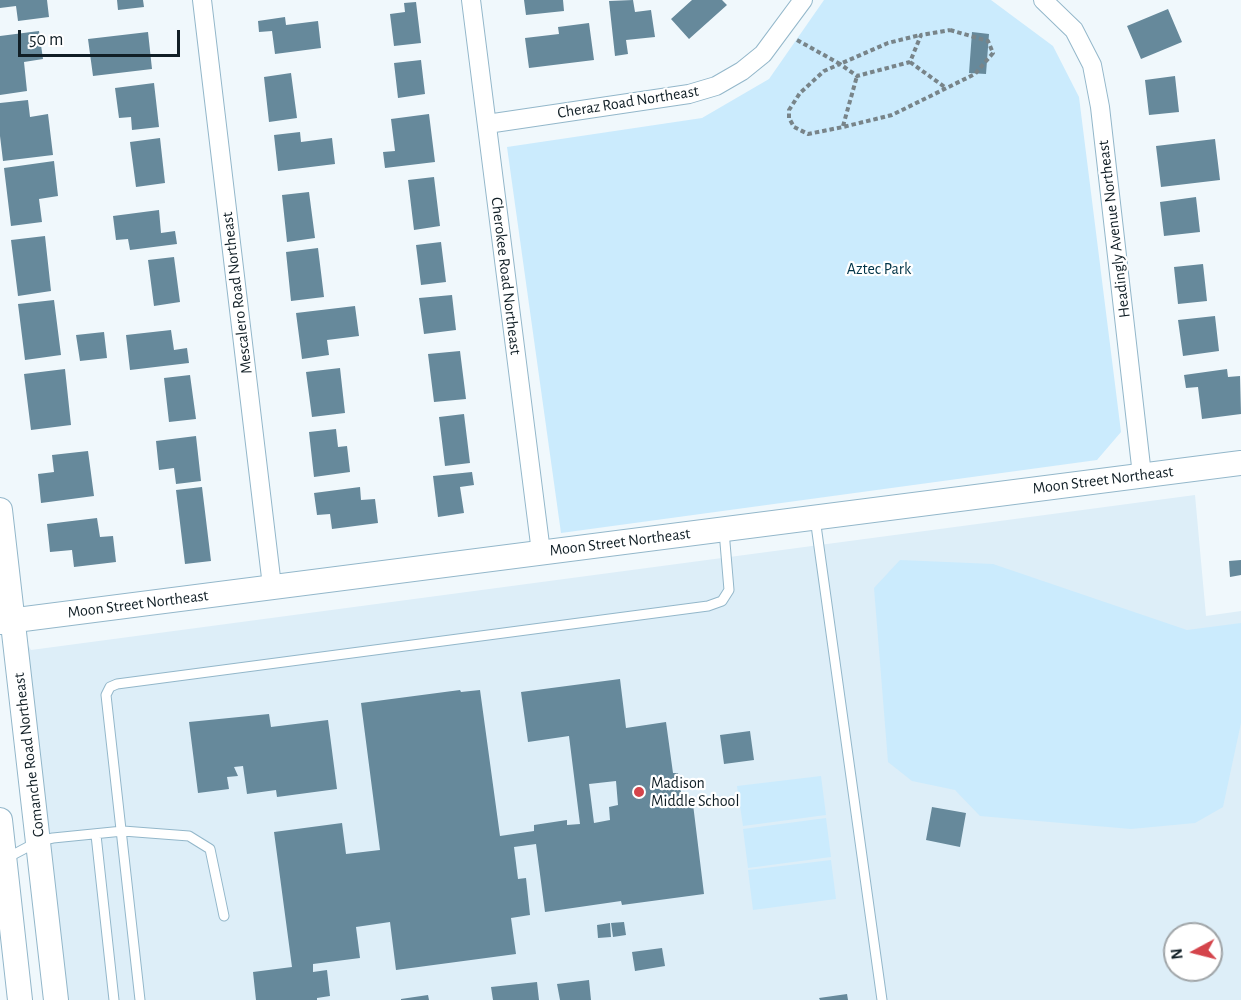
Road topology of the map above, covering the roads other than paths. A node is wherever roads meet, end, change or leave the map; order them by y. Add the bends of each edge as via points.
1 (202, 0) edge
2 (471, 0) edge
3 (803, 0) edge
4 (1043, 0) edge
5 (487, 124) junction
6 (1241, 463) edge
7 (1142, 475) junction
8 (0, 510) edge
9 (815, 518) junction
10 (723, 528) junction
11 (541, 552) junction
12 (272, 586) junction
13 (6, 621) edge
14 (0, 820) edge
15 (123, 831) junction
16 (96, 835) junction
17 (39, 841) junction
18 (2, 858) edge
19 (224, 916) dead end
20 (20, 1000) edge
21 (56, 1000) edge
22 (114, 1000) edge
23 (140, 1000) edge
24 (882, 1000) edge

1 - 12 street, Mescalero Road Northeast
2 - 5 street, Cherokee Road Northeast
3 - 5 street, Cheraz Road Northeast via 763,54 716,86 689,94
4 - 7 street, Headingly Avenue Northeast via 1074,30 1092,65
5 - 11 street, Cherokee Road Northeast
6 - 7 street, Moon Street Northeast
7 - 9 street, Moon Street Northeast
8 - 13 street, Comanche Road Northeast
9 - 10 street, Moon Street Northeast
9 - 24 lane
10 - 11 street, Moon Street Northeast
10 - 15 lane via 729,590 722,601 708,606 110,687 106,694
11 - 12 street, Moon Street Northeast
12 - 13 street, Moon Street Northeast
13 - 17 street, Comanche Road Northeast
14 - 18 street
15 - 16 lane
15 - 19 lane via 189,836 210,849
15 - 23 lane
16 - 17 lane
16 - 22 lane
17 - 18 lane
17 - 21 street, Comanche Road Northeast
18 - 20 street

